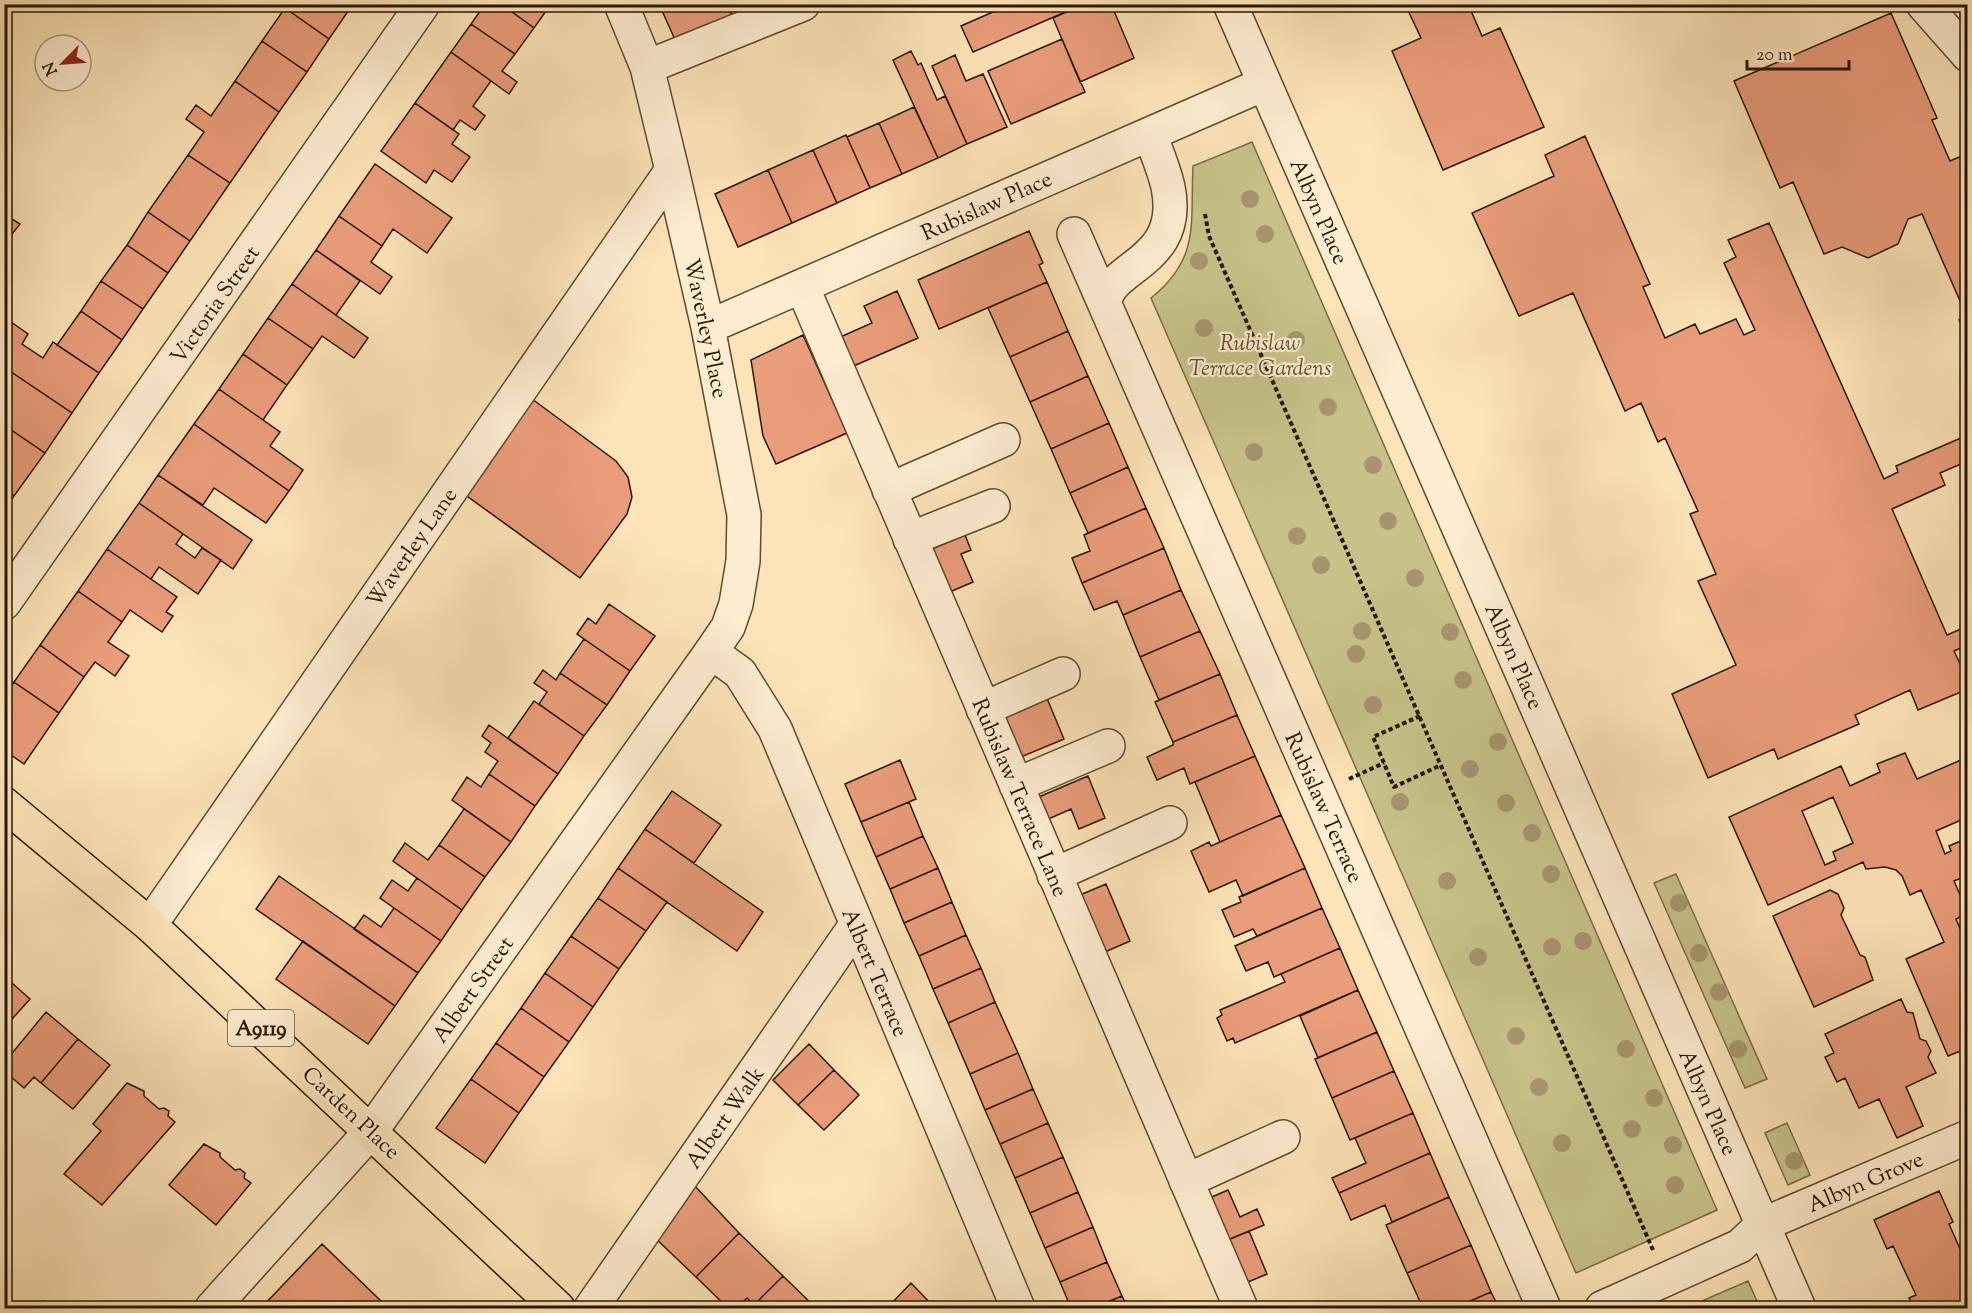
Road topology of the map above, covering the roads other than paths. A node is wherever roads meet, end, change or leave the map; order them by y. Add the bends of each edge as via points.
1 (423, 4) edge
2 (621, 4) edge
3 (803, 4) edge
4 (1230, 4) edge
5 (1923, 4) edge
6 (1968, 55) edge
7 (647, 67) junction
8 (1264, 84) junction
9 (1150, 134) junction
10 (672, 170) junction
11 (1074, 234) dead end
12 (802, 286) junction
13 (1105, 305) junction
14 (708, 327) junction
15 (1004, 440) dead end
16 (889, 490) junction
17 (993, 506) dead end
18 (910, 539) junction
19 (4, 603) edge
20 (711, 652) junction
21 (1063, 674) dead end
22 (983, 709) junction
23 (1108, 746) dead end
24 (1016, 785) junction
25 (8, 813) edge
26 (1170, 824) dead end
27 (1054, 875) junction
28 (150, 925) junction
29 (856, 925) junction
30 (372, 1130) junction
31 (1283, 1137) dead end
32 (1968, 1137) edge
33 (1186, 1181) junction
34 (1762, 1225) junction
35 (212, 1308) edge
36 (558, 1308) edge
37 (591, 1308) edge
38 (1018, 1308) edge
39 (1241, 1308) edge
40 (1544, 1308) edge
41 (1602, 1308) edge
42 (1799, 1308) edge

1 - 19 street, Victoria Street
2 - 7 street, Waverley Place
3 - 7 street
4 - 8 street, Albyn Place
5 - 6 street
7 - 10 street, Waverley Place
8 - 9 street, Rubislaw Place
8 - 34 street, Albyn Place
9 - 12 street, Rubislaw Place
9 - 13 street via 1168,188 1167,224 1156,249 1112,285
10 - 14 street, Waverley Place
10 - 28 street, Waverley Lane
11 - 13 street, Rubislaw Terrace
12 - 14 street, Rubislaw Place
12 - 16 street, Rubislaw Terrace Lane
13 - 40 street, Rubislaw Terrace
14 - 20 street, Waverley Place via 744,516 743,561 736,604 728,627
15 - 16 street
16 - 18 street, Rubislaw Terrace Lane
17 - 18 street
18 - 22 street, Rubislaw Terrace Lane
20 - 29 street, Albert Terrace via 740,673 775,729
20 - 30 street, Albert Street
21 - 22 street
22 - 24 street, Rubislaw Terrace Lane
23 - 24 street
24 - 27 street, Rubislaw Terrace Lane
25 - 28 main road, Carden Place / A9119
26 - 27 street
27 - 33 street, Rubislaw Terrace Lane
28 - 30 main road, Carden Place / A9119
29 - 37 street, Albert Walk
29 - 38 street, Albert Terrace
30 - 35 street, Albert Street
30 - 36 main road, Carden Place / A9119
31 - 33 street
32 - 34 street, Albyn Grove
33 - 39 street, Rubislaw Terrace Lane
34 - 41 street via 1740,1246
34 - 42 street, Albyn Place

